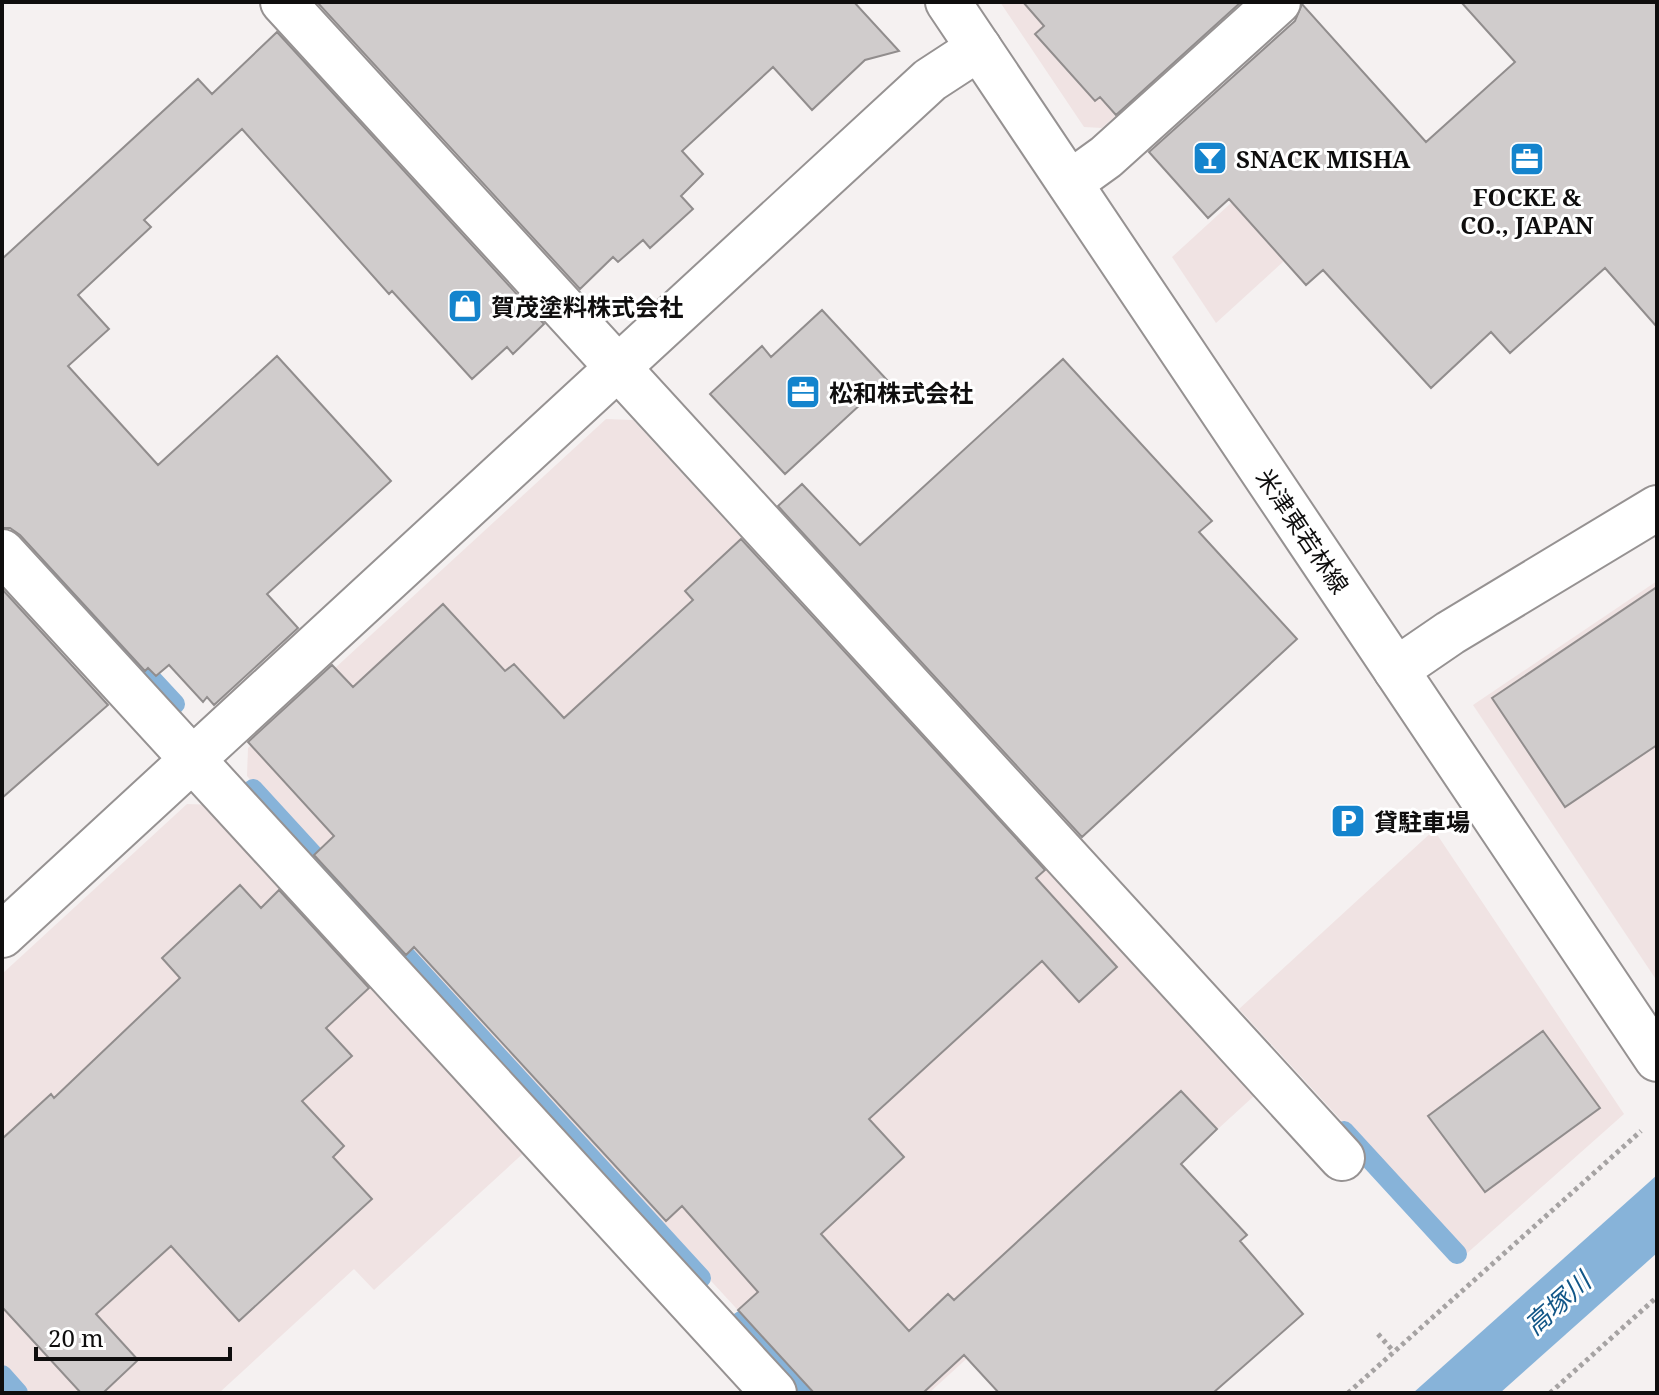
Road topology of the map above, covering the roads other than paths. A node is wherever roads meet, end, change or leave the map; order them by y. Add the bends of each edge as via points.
1 (283, 2) edge
2 (948, 2) edge
3 (1278, 2) edge
4 (979, 48) junction
5 (1070, 183) junction
6 (618, 368) junction
7 (1657, 508) edge
8 (2, 552) edge
9 (1396, 670) junction
10 (193, 759) junction
11 (2, 935) edge
12 (1657, 1059) edge
13 (1342, 1158) dead end
14 (774, 1393) edge

1 - 6 street
2 - 4 street, 米津東若林線
3 - 5 street via 1106,157
4 - 5 street, 米津東若林線
4 - 6 street via 930,80
5 - 9 street, 米津東若林線
6 - 10 street
6 - 13 street
7 - 9 street
8 - 10 street
9 - 12 street, 米津東若林線
10 - 11 street
10 - 14 street

